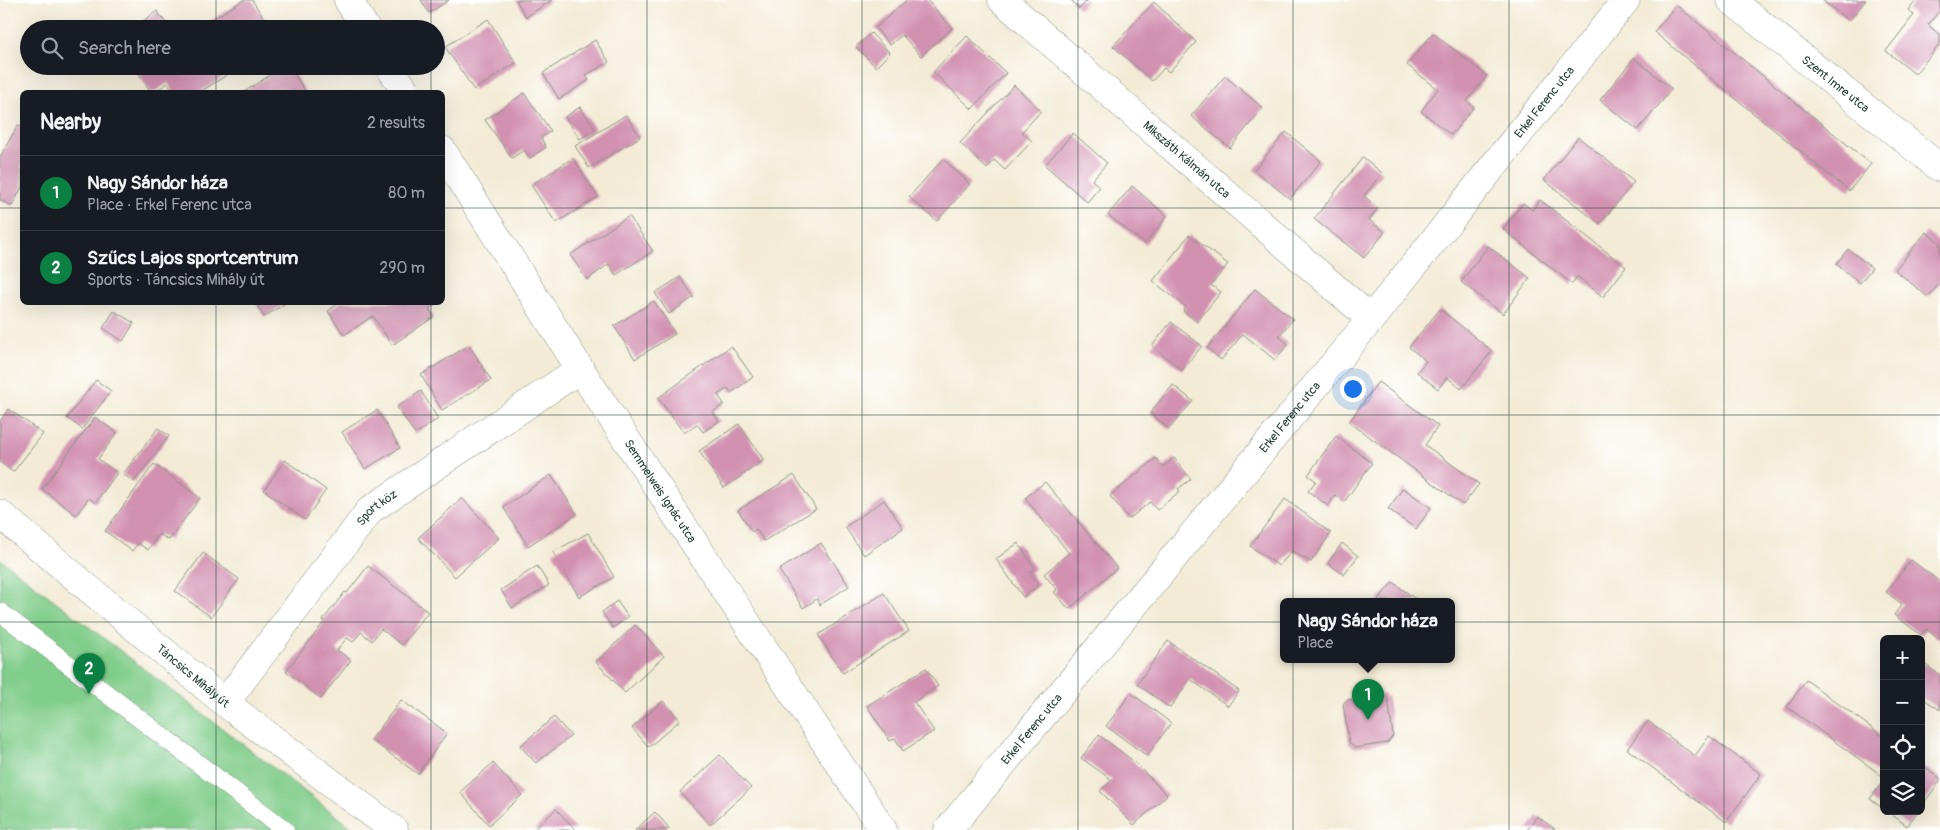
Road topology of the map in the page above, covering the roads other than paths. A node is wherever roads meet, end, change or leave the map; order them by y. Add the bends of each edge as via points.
1 (348, 0) edge
2 (1002, 0) edge
3 (1626, 0) edge
4 (1731, 0) edge
5 (360, 20) edge
6 (395, 75) edge
7 (405, 90) edge
8 (445, 155) edge
9 (1940, 168) edge
10 (1371, 319) junction
11 (580, 369) junction
12 (0, 514) edge
13 (0, 612) edge
14 (225, 704) junction
15 (285, 830) edge
16 (394, 830) edge
17 (883, 830) edge
18 (948, 830) edge

1 - 5 street
2 - 10 street, Mikszáth Kálmán utca
3 - 10 street, Erkel Ferenc utca
4 - 9 street, Szent Imre utca
6 - 7 street
8 - 11 street, Semmelweis Ignác utca
10 - 18 street, Erkel Ferenc utca
11 - 14 street, Sport köz via 370,510
11 - 17 street, Semmelweis Ignác utca
12 - 14 street, Táncsics Mihály út
13 - 15 lane
14 - 16 street, Táncsics Mihály út

